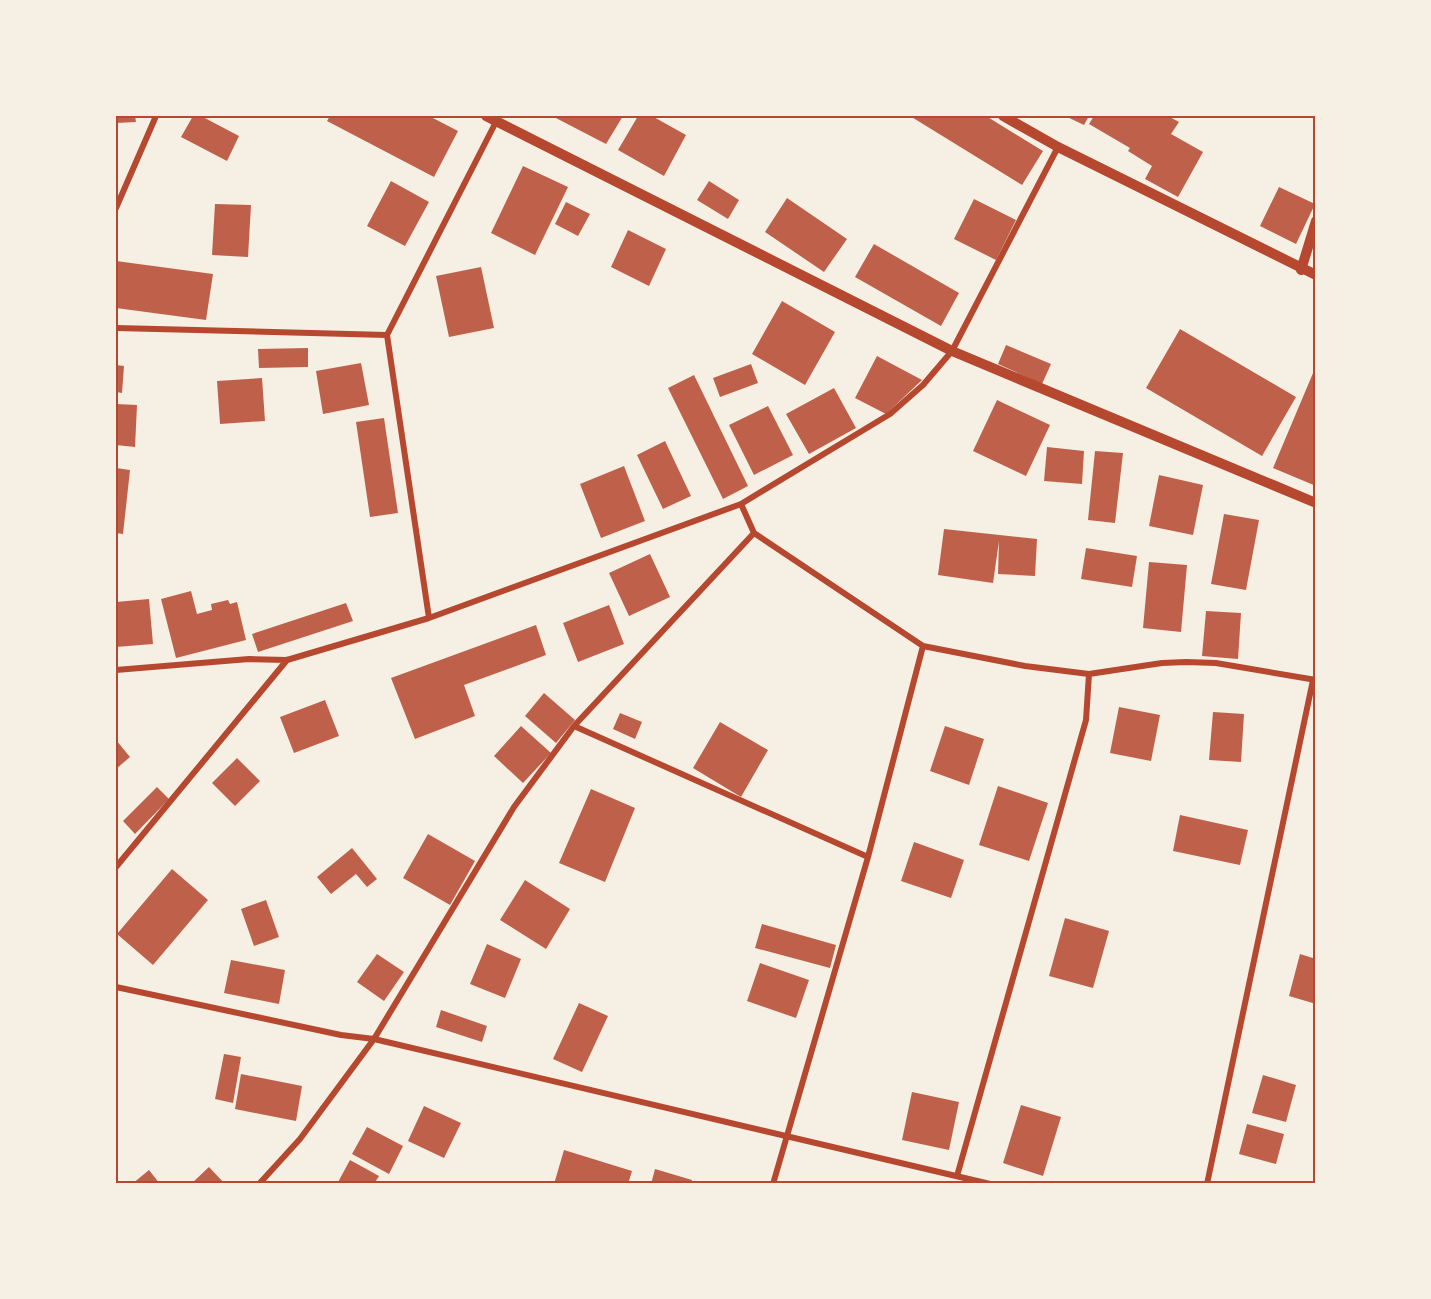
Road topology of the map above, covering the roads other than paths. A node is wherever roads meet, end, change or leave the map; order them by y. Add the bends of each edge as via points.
1 (156, 116) edge
2 (1003, 116) edge
3 (494, 117) edge
4 (1058, 147) junction
5 (116, 208) edge
6 (1316, 221) edge
7 (1301, 270) junction
8 (1316, 275) edge
9 (116, 328) edge
10 (387, 335) junction
11 (952, 351) junction
12 (1316, 503) edge
13 (741, 504) junction
14 (754, 533) junction
15 (429, 618) junction
16 (923, 646) junction
17 (287, 660) junction
18 (116, 670) edge
19 (1089, 674) junction
20 (1314, 680) edge
21 (574, 726) junction
22 (868, 857) junction
23 (116, 867) edge
24 (116, 987) edge
25 (374, 1039) junction
26 (786, 1137) junction
27 (957, 1176) junction
28 (259, 1184) edge
29 (773, 1184) edge
30 (990, 1184) edge
31 (1207, 1184) edge

1 - 5 street
2 - 4 street
3 - 10 street
3 - 11 street
4 - 7 street
4 - 11 street
6 - 7 street
7 - 8 street
9 - 10 street
10 - 15 street
11 - 12 street
11 - 13 street via 923,385 890,414
13 - 14 street
13 - 15 street
14 - 16 street
14 - 21 street
15 - 17 street
16 - 19 street
16 - 22 street
17 - 18 street via 249,659
17 - 23 street
19 - 20 street via 1186,662 1216,663
19 - 27 street via 1086,720
20 - 31 street
21 - 22 street
21 - 25 street via 514,807
22 - 26 street
24 - 25 street
25 - 26 street
25 - 28 street via 300,1139
26 - 27 street
26 - 29 street
27 - 30 street

